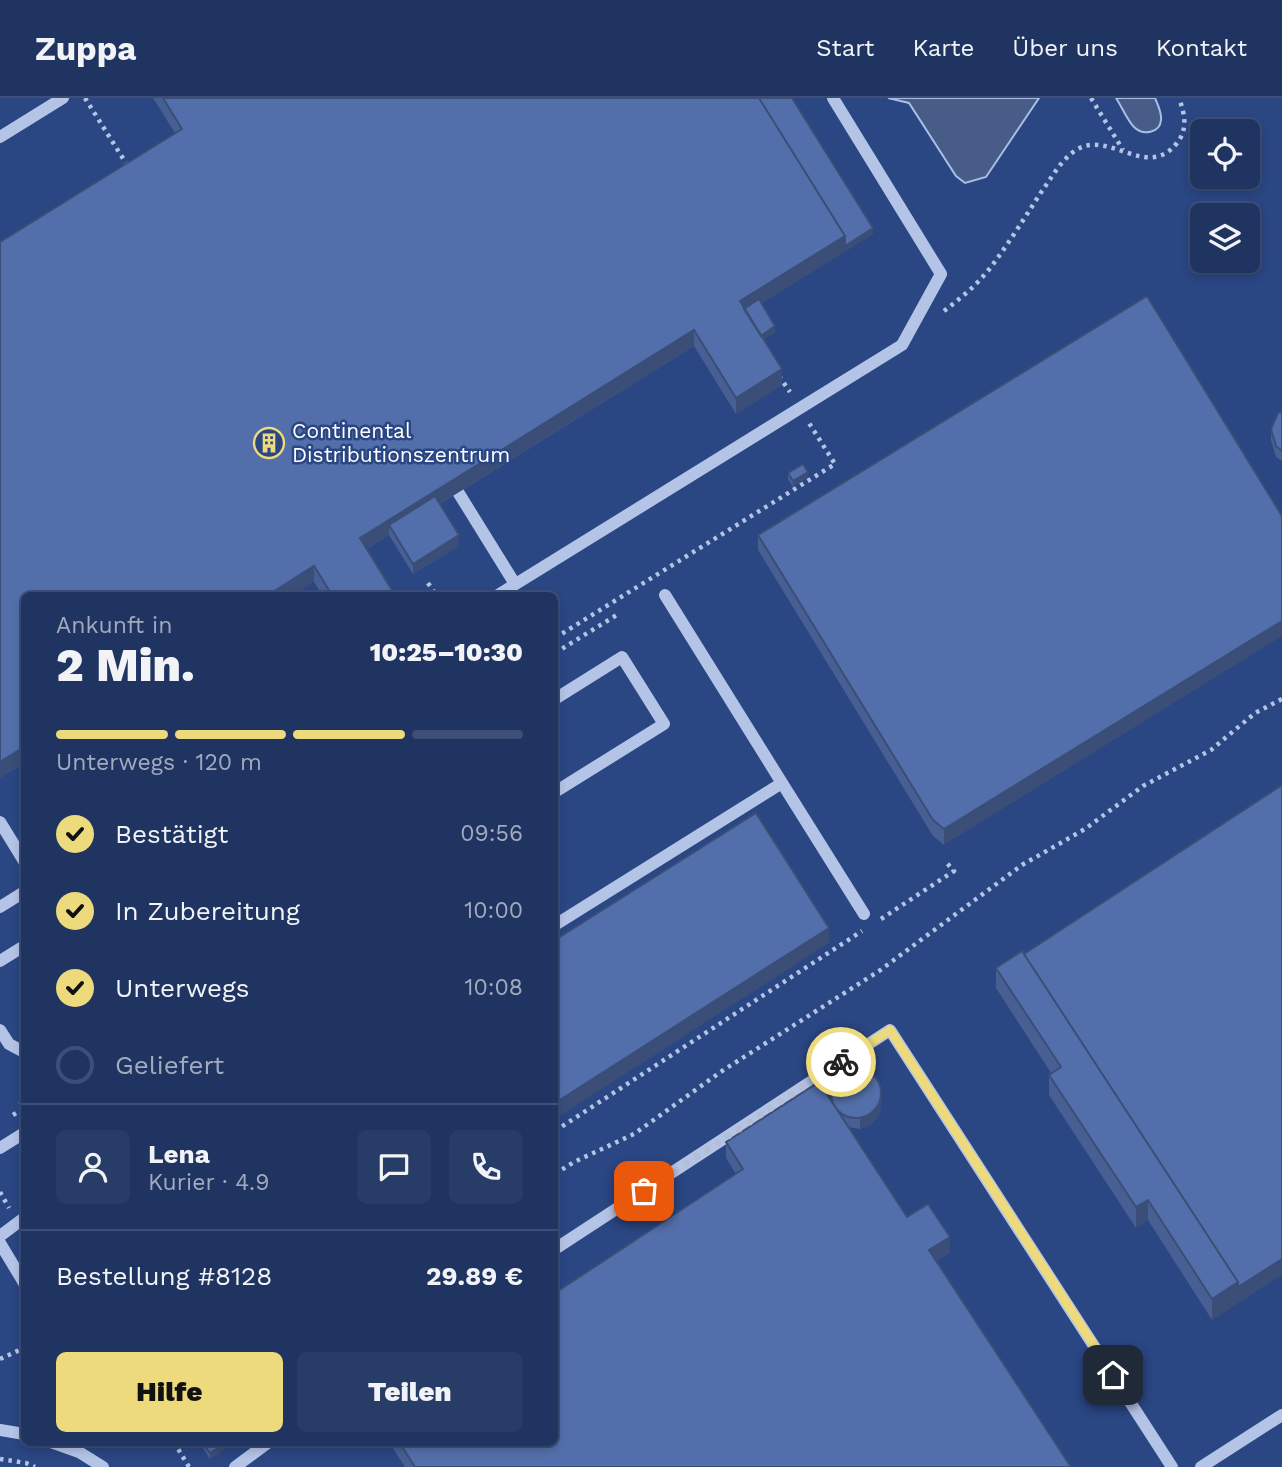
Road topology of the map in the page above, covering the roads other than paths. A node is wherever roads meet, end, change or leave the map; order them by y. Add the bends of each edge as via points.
1 (63, 98) edge
2 (833, 98) edge
3 (0, 137) edge
4 (458, 492) edge
5 (515, 584) junction
6 (503, 592) edge
7 (665, 596) dead end
8 (558, 697) edge
9 (782, 783) junction
10 (558, 790) edge
11 (0, 822) edge
12 (21, 856) edge
13 (21, 893) edge
14 (0, 907) edge
15 (864, 915) dead end
16 (558, 923) edge
17 (21, 948) edge
18 (0, 961) edge
19 (0, 1030) edge
20 (21, 1050) edge
21 (21, 1135) edge
22 (0, 1148) edge
23 (21, 1220) edge
24 (0, 1236) edge
25 (0, 1242) edge
26 (558, 1247) edge
27 (21, 1278) edge
28 (1282, 1415) edge
29 (0, 1430) edge
30 (21, 1434) edge
31 (62, 1446) edge
32 (264, 1446) edge
33 (103, 1467) edge
34 (235, 1467) edge
35 (1172, 1467) edge
36 (1201, 1467) edge

1 - 3 street
2 - 5 street via 941,274 902,345
4 - 5 street
5 - 6 street
7 - 9 street
8 - 10 street via 622,657 664,724
9 - 15 street
9 - 16 street
11 - 12 street
13 - 14 street
17 - 18 street
19 - 20 street via 9,1044
21 - 22 street
23 - 24 street
25 - 27 street
26 - 35 street via 890,1030
28 - 36 street
29 - 30 street
31 - 33 street
32 - 34 street

